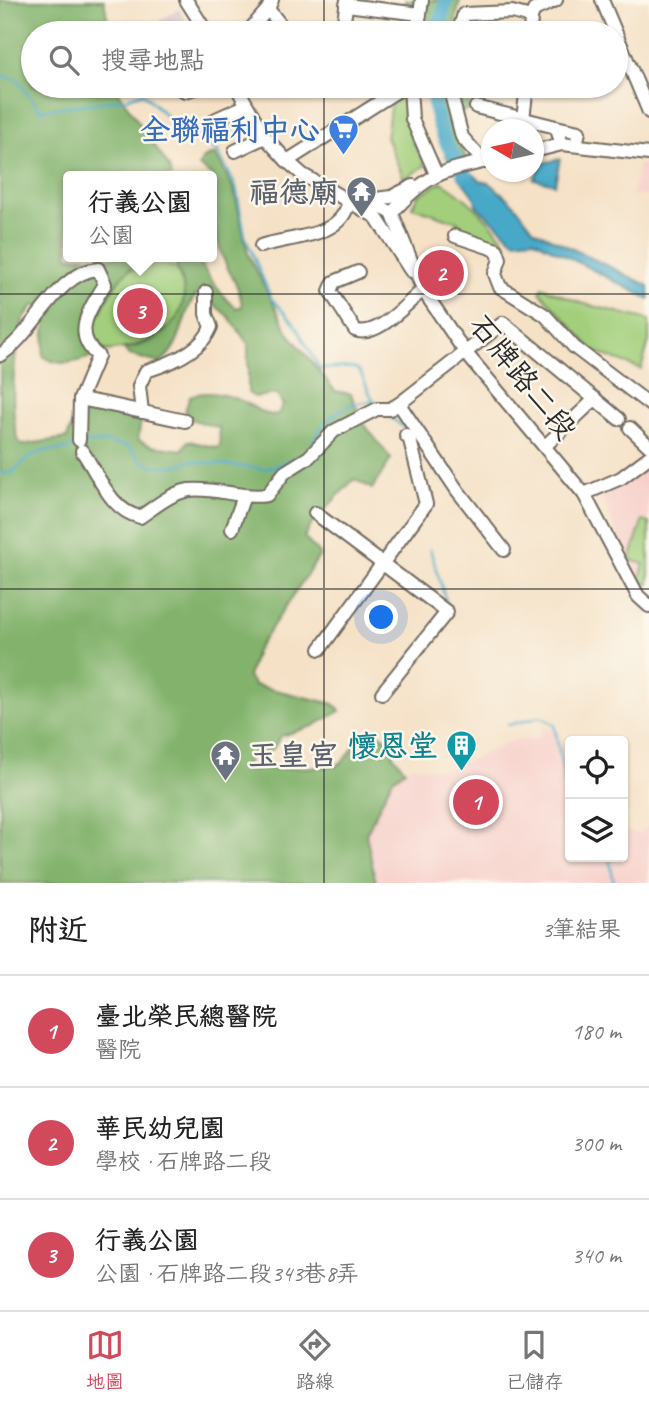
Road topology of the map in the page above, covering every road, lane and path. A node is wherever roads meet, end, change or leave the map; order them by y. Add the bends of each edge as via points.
1 (186, 0) edge
2 (422, 0) edge
3 (556, 0) edge
4 (602, 0) edge
5 (346, 3) edge
6 (270, 4) edge
7 (382, 5) edge
8 (420, 14) junction
9 (531, 17) junction
10 (199, 21) edge
11 (257, 21) edge
12 (280, 21) edge
13 (344, 21) edge
14 (419, 21) edge
15 (462, 21) edge
16 (531, 21) edge
17 (611, 21) edge
18 (628, 60) edge
19 (241, 98) edge
20 (386, 98) edge
21 (411, 98) edge
22 (452, 98) edge
23 (526, 98) edge
24 (245, 106) junction
25 (476, 107) dead end
26 (649, 112) edge
27 (523, 118) junction
28 (216, 119) dead end
29 (556, 127) junction
30 (265, 137) junction
31 (569, 145) junction
32 (544, 149) edge
33 (235, 151) dead end
34 (649, 154) edge
35 (481, 159) edge
36 (287, 161) junction
37 (481, 163) edge
38 (436, 174) junction
39 (416, 185) junction
40 (349, 200) junction
41 (392, 213) junction
42 (455, 236) dead end
43 (261, 246) dead end
44 (358, 272) dead end
45 (423, 290) junction
46 (206, 292) dead end
47 (465, 352) junction
48 (0, 355) edge
49 (80, 399) junction
50 (595, 399) junction
51 (399, 404) junction
52 (649, 404) edge
53 (142, 412) junction
54 (619, 419) dead end
55 (185, 421) dead end
56 (630, 428) dead end
57 (405, 435) dead end
58 (545, 446) junction
59 (649, 446) edge
60 (649, 457) edge
61 (584, 494) junction
62 (244, 496) junction
63 (315, 513) dead end
64 (232, 529) dead end
65 (503, 550) dead end
66 (383, 565) junction
67 (649, 606) edge
68 (320, 649) dead end
69 (382, 693) dead end

1 - 10 street
2 - 8 street
3 - 9 street via 534,10
4 - 17 street
5 - 7 street
5 - 13 street
6 - 11 street
6 - 12 street
7 - 8 street
8 - 14 street
9 - 15 street via 512,12 464,14
9 - 16 street
18 - 26 street
19 - 24 street
20 - 36 street
21 - 38 street via 412,119
22 - 35 street via 462,137
23 - 27 street
24 - 28 street
24 - 30 street
25 - 27 street
27 - 29 street
29 - 31 street
29 - 31 street via 579,132
30 - 33 street
30 - 36 street
31 - 32 street
31 - 34 street
36 - 40 street
37 - 38 street
38 - 39 street
39 - 40 street via 377,201
39 - 41 street
40 - 41 street
40 - 43 street via 346,211 320,234
40 - 45 street via 376,217
41 - 45 street, 石牌路二段
42 - 52 street via 497,250 500,259 495,274 500,287 545,314 574,346
44 - 45 street via 334,282 330,290 360,332 374,329
45 - 47 street, 石牌路二段
46 - 53 street via 211,327 207,337 180,358 146,371 139,386
47 - 50 street via 503,323
47 - 51 street
47 - 58 street, 石牌路二段
48 - 49 street via 80,273 99,269 105,285 82,329 85,341 98,356
49 - 53 street
49 - 62 street via 81,445 97,477 123,510 141,517 189,490
50 - 54 street
50 - 58 street
51 - 62 street via 377,409 334,431 309,457 285,472 267,495
51 - 65 street
53 - 55 street
56 - 59 street
57 - 66 street via 426,504
58 - 61 street, 石牌路二段
60 - 61 street via 621,478
61 - 67 street, 石牌路二段 via 638,596
62 - 64 street
63 - 66 street
66 - 68 street
66 - 69 street via 447,612

